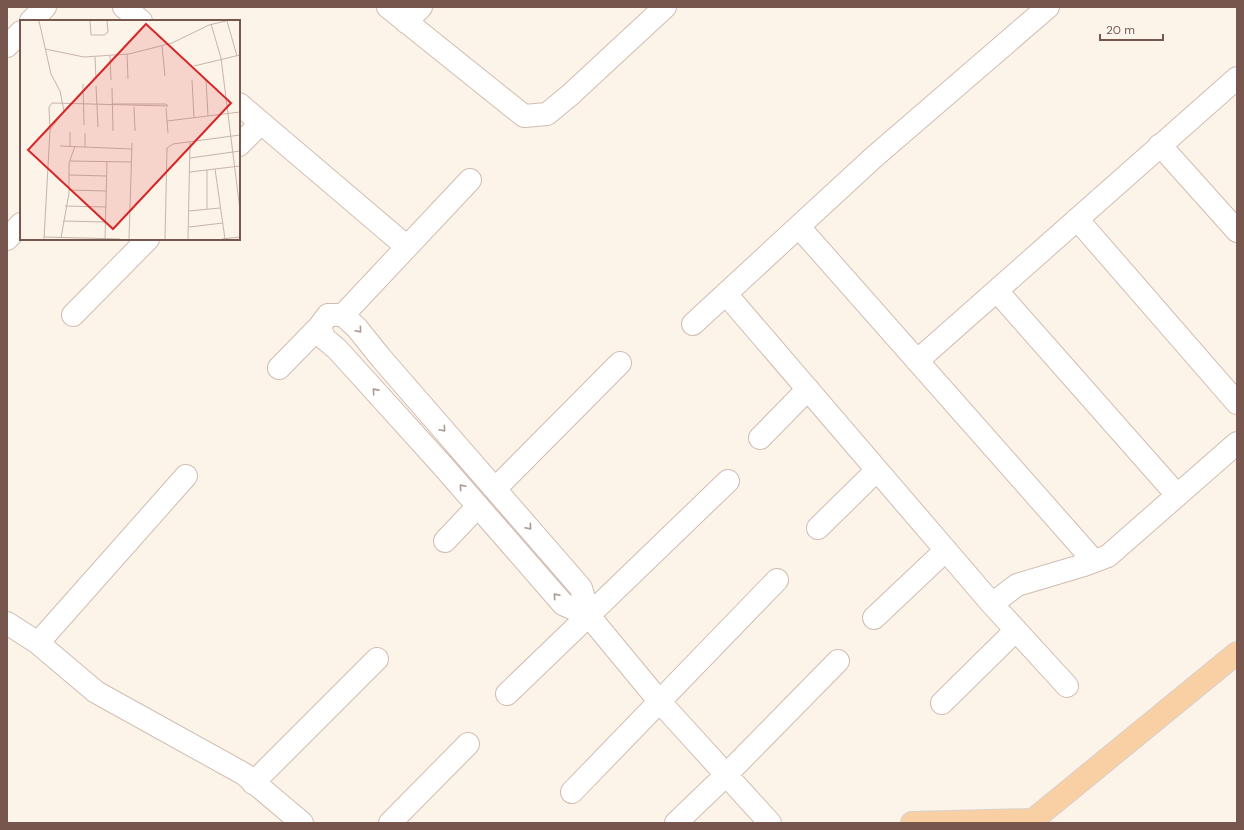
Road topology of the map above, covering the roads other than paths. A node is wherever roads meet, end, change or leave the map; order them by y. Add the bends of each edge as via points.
1 (44, 7) edge
2 (124, 7) edge
3 (388, 7) edge
4 (665, 7) edge
5 (1048, 7) edge
6 (414, 14) edge
7 (32, 20) edge
8 (140, 20) edge
9 (20, 33) edge
10 (7, 46) edge
11 (1237, 78) edge
12 (240, 105) edge
13 (261, 122) junction
14 (240, 144) edge
15 (1160, 145) junction
16 (470, 180) dead end
17 (1077, 219) junction
18 (20, 225) edge
19 (798, 227) junction
20 (1237, 231) edge
21 (7, 239) edge
22 (147, 240) edge
23 (407, 247) junction
24 (997, 291) junction
25 (726, 294) junction
26 (73, 315) dead end
27 (343, 315) junction
28 (693, 324) dead end
29 (319, 327) junction
30 (917, 361) junction
31 (620, 363) dead end
32 (279, 368) dead end
33 (808, 389) junction
34 (1237, 403) edge
35 (760, 438) dead end
36 (1237, 443) edge
37 (877, 470) junction
38 (186, 476) dead end
39 (728, 481) dead end
40 (495, 489) junction
41 (1177, 495) junction
42 (478, 506) junction
43 (818, 528) dead end
44 (445, 541) dead end
45 (946, 550) junction
46 (1094, 561) junction
47 (777, 580) dead end
48 (992, 604) junction
49 (589, 616) junction
50 (874, 618) dead end
51 (7, 623) edge
52 (1016, 630) junction
53 (38, 643) junction
54 (1237, 653) edge
55 (377, 659) dead end
56 (838, 661) dead end
57 (1068, 686) dead end
58 (507, 694) dead end
59 (660, 702) junction
60 (942, 703) dead end
61 (468, 744) dead end
62 (726, 775) junction
63 (253, 782) junction
64 (572, 792) dead end
65 (1032, 821) edge
66 (302, 823) edge
67 (390, 823) edge
68 (676, 823) edge
69 (770, 823) edge
70 (912, 823) edge

1 - 7 street
2 - 8 street
3 - 6 street
4 - 6 street via 547,114 524,116
5 - 19 street via 874,157
9 - 10 street
11 - 15 street
12 - 13 street
13 - 14 street
13 - 23 street
15 - 17 street
15 - 20 street
16 - 23 street
17 - 24 street
17 - 34 street
18 - 21 street
19 - 25 street
19 - 30 street
22 - 26 street
23 - 27 street
24 - 30 street
24 - 41 street
25 - 28 street
25 - 33 street
27 - 29 street via 328,315
27 -> 40 street
29 - 32 street
42 -> 29 street via 337,349 325,339
30 - 46 street
31 - 40 street
33 - 35 street
33 - 37 street
36 - 41 street
37 - 43 street
37 - 45 street
38 - 53 street
39 - 49 street
40 -> 49 street via 581,588
41 - 46 street via 1108,556
42 - 44 street
49 -> 42 street via 563,604
45 - 48 street
45 - 50 street
46 - 48 street via 1017,585
47 - 59 street
48 - 52 street
49 - 58 street
49 - 59 street
51 - 53 street
52 - 57 street
52 - 60 street
53 - 63 street via 96,692 244,774
54 - 65 main road
55 - 63 street
56 - 62 street
59 - 62 street
59 - 64 street
61 - 67 street
62 - 68 street
62 - 69 street
63 - 66 street
65 - 70 main road

